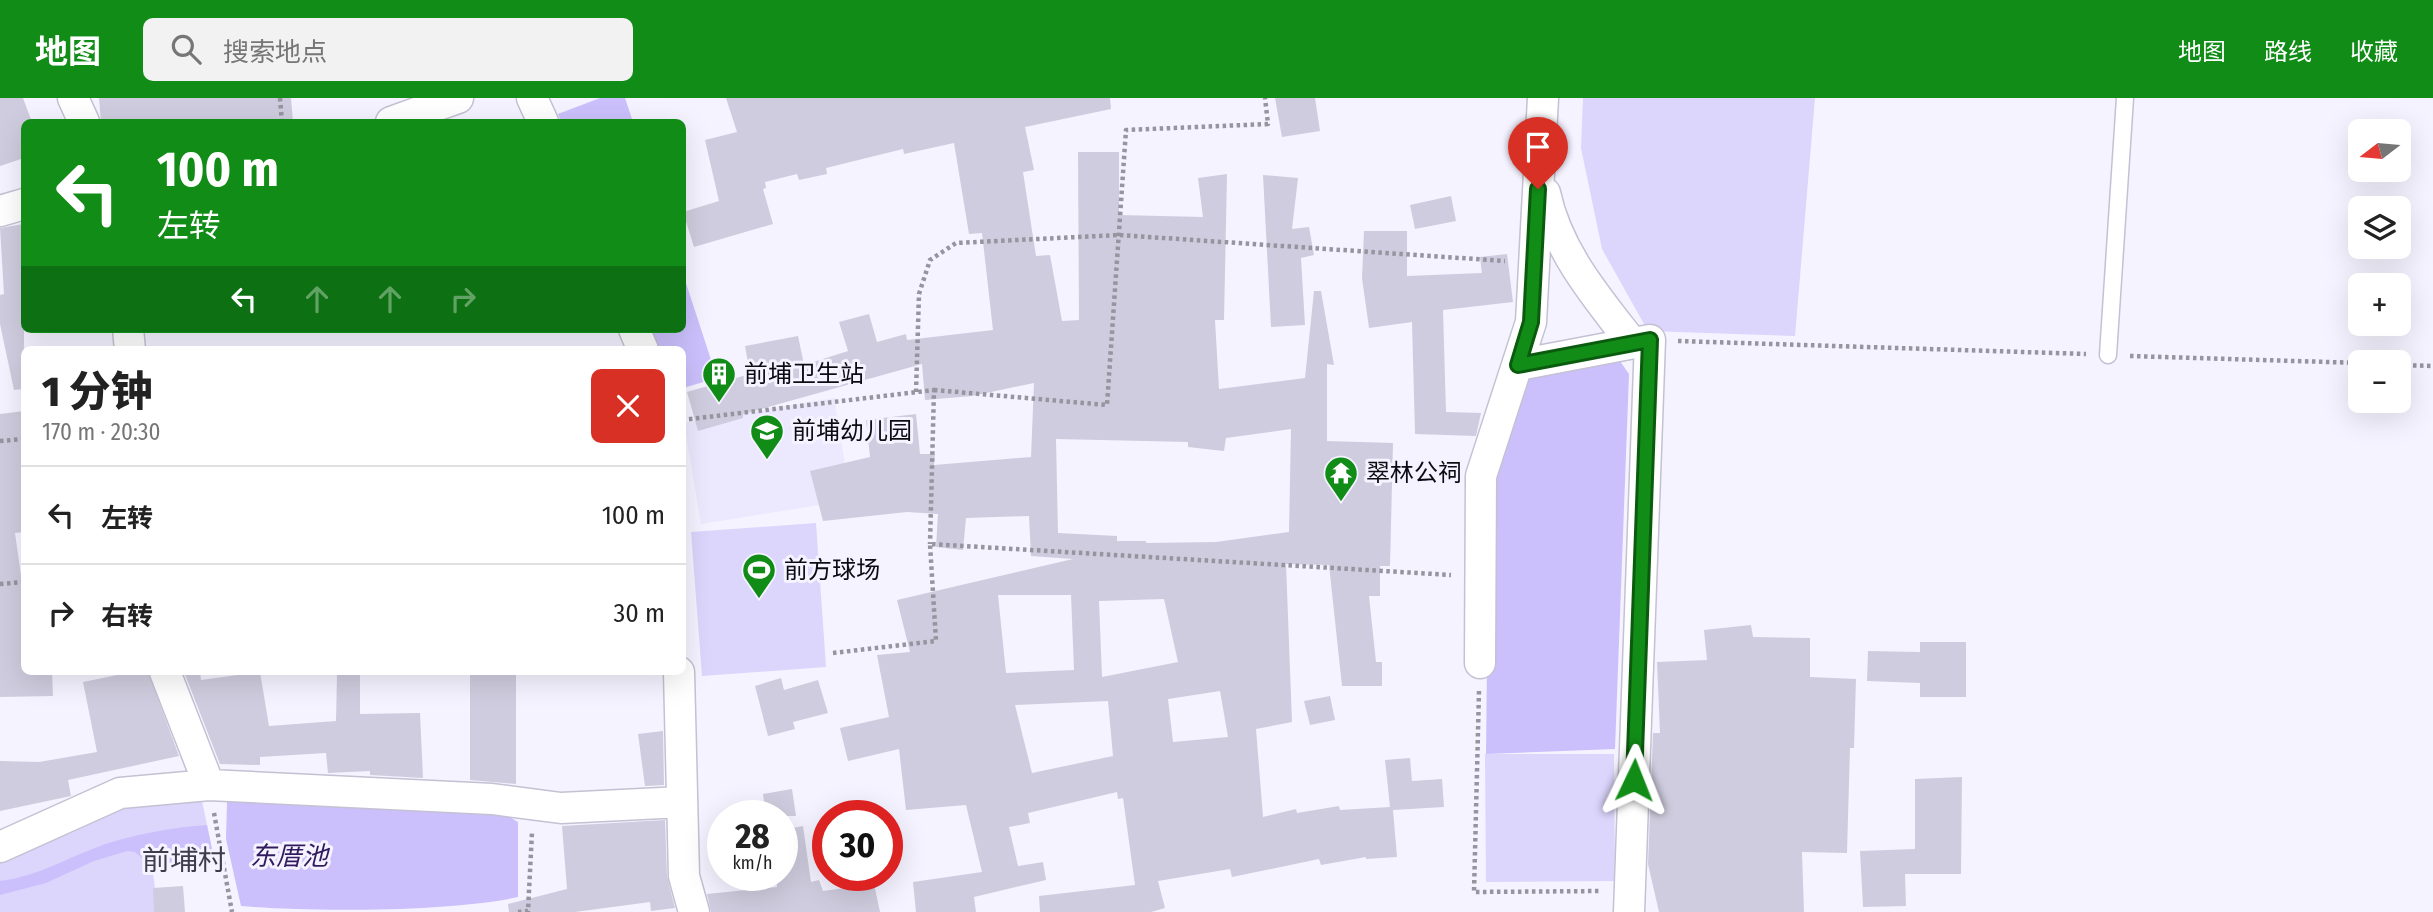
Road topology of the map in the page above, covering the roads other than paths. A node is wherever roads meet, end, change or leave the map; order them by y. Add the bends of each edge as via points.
1 (73, 98) edge
2 (458, 98) edge
3 (532, 98) edge
4 (1542, 98) edge
5 (2125, 98) edge
6 (83, 119) edge
7 (399, 119) edge
8 (541, 119) edge
9 (1539, 164) junction
10 (21, 205) edge
11 (0, 211) edge
12 (1639, 340) junction
13 (2108, 355) road end
14 (1518, 365) junction
15 (1480, 663) road end
16 (166, 675) edge
17 (679, 675) edge
18 (209, 785) junction
19 (682, 802) junction
20 (0, 847) edge
21 (1630, 901) edge
22 (694, 912) edge

1 - 6 street
2 - 7 street
3 - 8 street
4 - 9 street
5 - 13 lane
9 - 12 street via 1551,220 1581,277
9 - 14 street via 1531,322
10 - 11 street
12 - 14 street
12 - 21 street
14 - 15 street via 1480,475
16 - 18 street
17 - 19 street
18 - 19 street via 492,799 561,808
18 - 20 street via 120,793
19 - 22 street via 684,876

